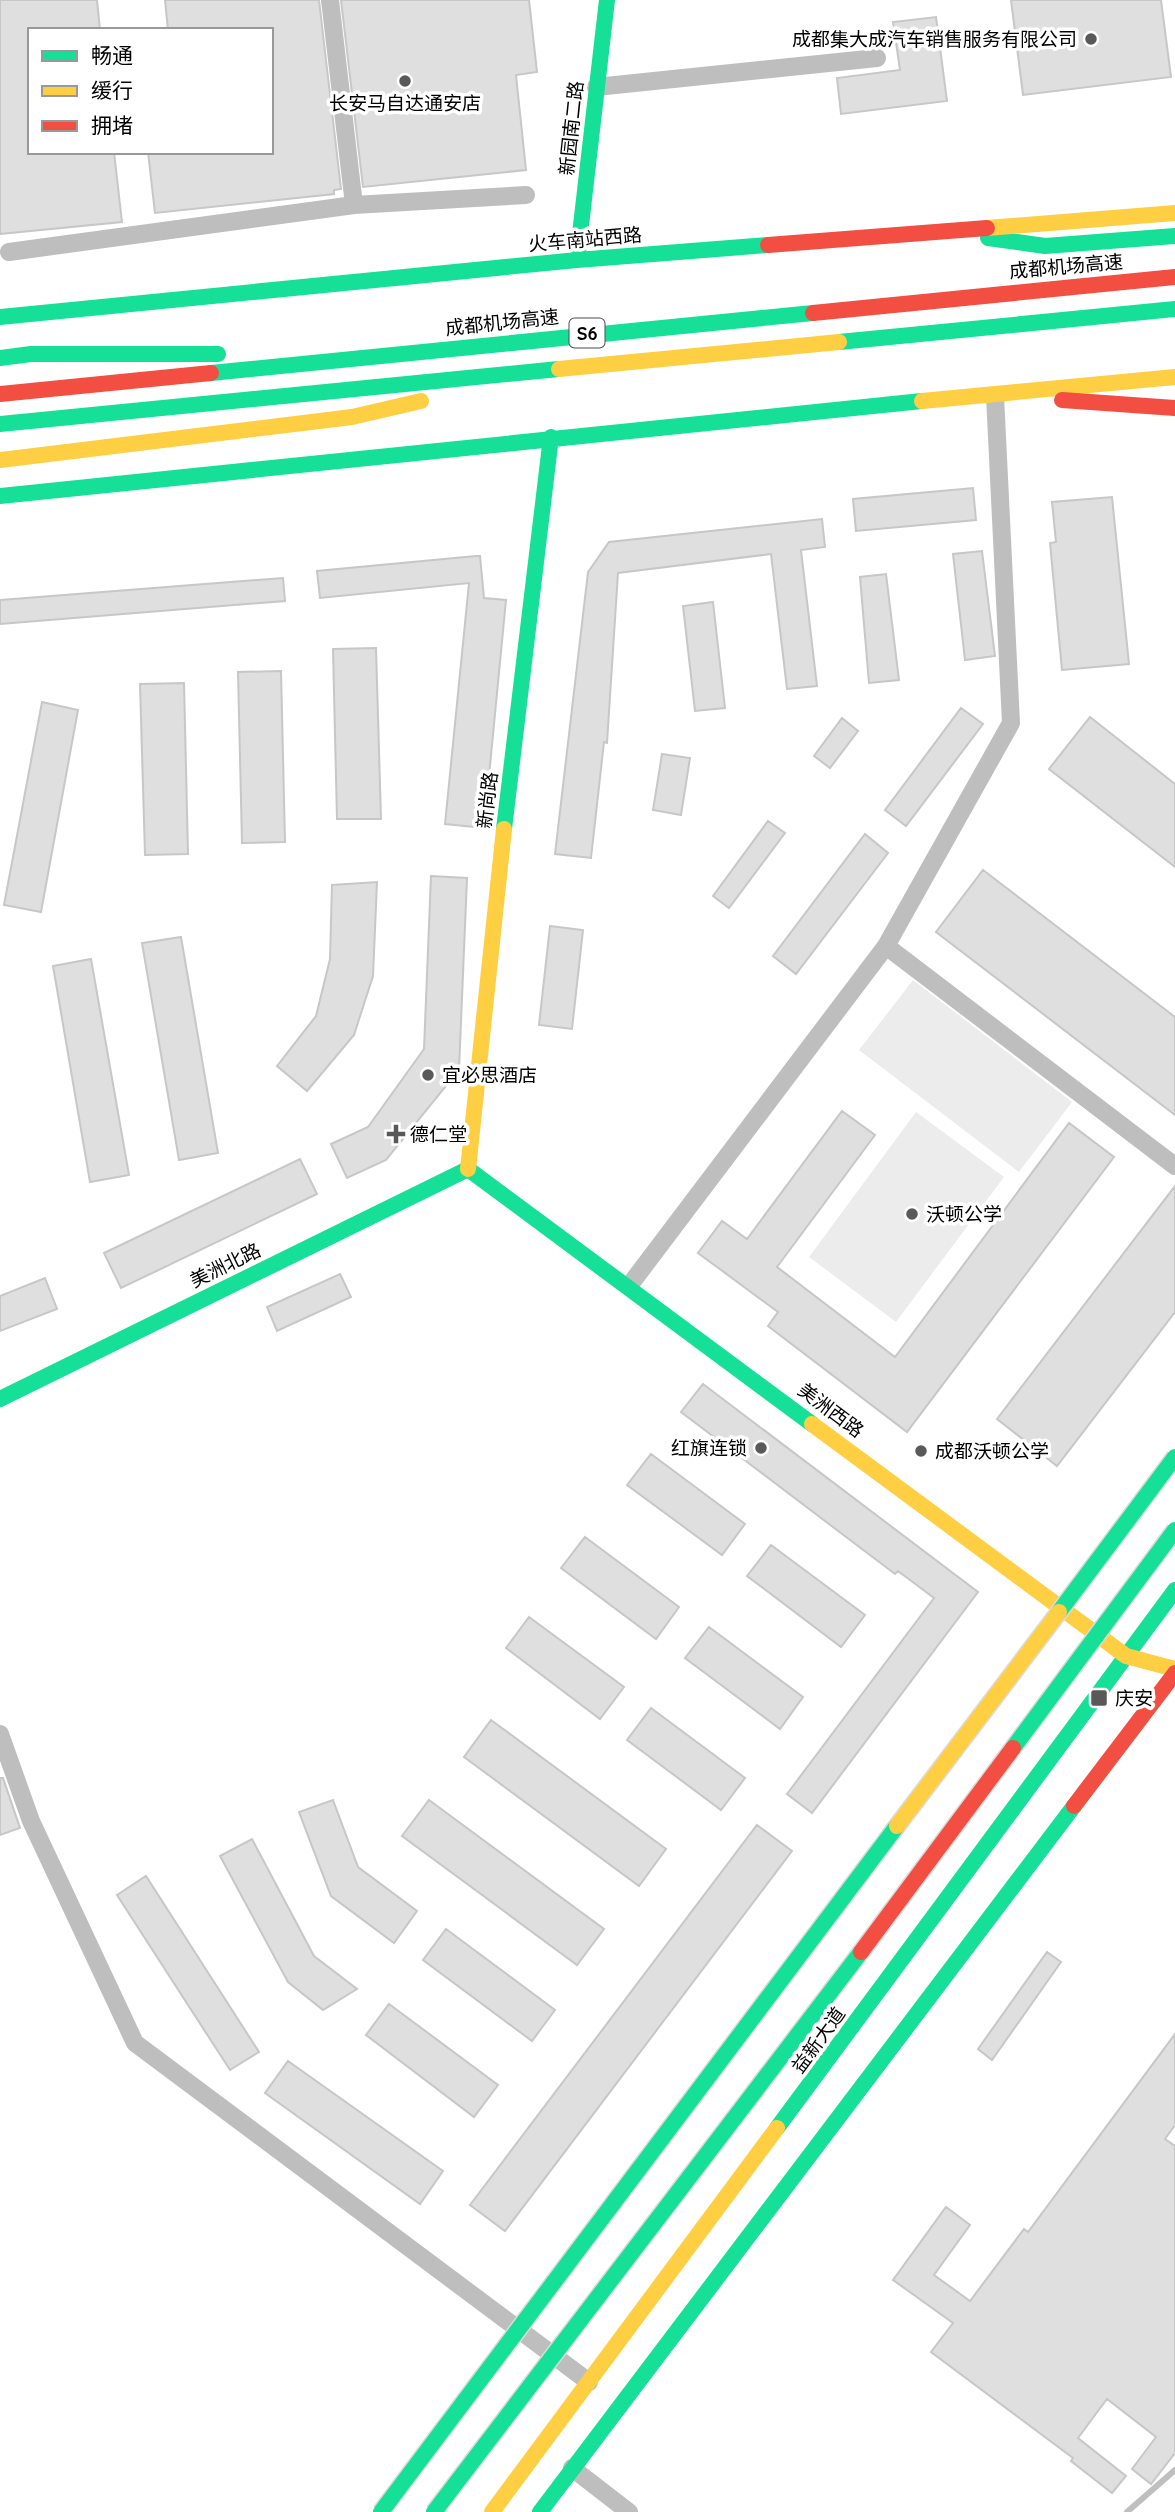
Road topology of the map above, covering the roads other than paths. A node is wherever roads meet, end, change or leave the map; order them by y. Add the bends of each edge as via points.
1 (330, 0) edge
2 (607, 0) edge
3 (877, 58) dead end
4 (596, 86) junction
5 (526, 195) dead end
6 (355, 205) junction
7 (1175, 213) edge
8 (938, 231) junction
9 (1175, 236) edge
10 (9, 252) dead end
11 (577, 260) junction
12 (1175, 277) edge
13 (1175, 309) edge
14 (0, 317) edge
15 (391, 355) junction
16 (0, 358) edge
17 (640, 364) junction
18 (1175, 377) edge
19 (0, 394) edge
20 (995, 396) junction
21 (1175, 408) edge
22 (0, 424) edge
23 (551, 437) junction
24 (0, 460) edge
25 (0, 496) edge
26 (886, 946) junction
27 (1175, 1167) edge
28 (468, 1169) junction
29 (629, 1286) junction
30 (0, 1399) edge
31 (1175, 1457) edge
32 (1175, 1530) edge
33 (1175, 1590) edge
34 (1126, 1656) junction
35 (1175, 1671) edge
36 (0, 1734) edge
37 (589, 2382) junction
38 (572, 2468) junction
39 (381, 2512) edge
40 (434, 2512) edge
41 (492, 2512) edge
42 (540, 2512) edge
43 (629, 2512) edge

1 - 6 street
2 - 4 main road, 新园南二路
3 - 4 street
4 - 11 main road, 新园南二路
5 - 6 street
6 - 10 street
7 - 8 main road, 火车南站西路
8 - 9 main road via 1045,246
8 - 11 main road, 火车南站西路
11 - 14 main road, 火车南站西路
12 - 15 main road, 成都机场高速 / S6
13 - 17 main road, S6
15 - 16 main road via 31,354
15 - 19 main road, 成都机场高速 / S6
17 - 22 main road, S6
17 - 24 main road via 352,417
18 - 20 main road
20 - 21 main road
20 - 23 main road
20 - 26 street via 1011,723
23 - 25 main road
23 - 28 main road, 新尚路
26 - 27 street
26 - 29 street
28 - 29 main road, 美洲西路
28 - 30 main road, 美洲北路
29 - 34 main road, 美洲西路
31 - 39 main road, bridge
32 - 40 main road, bridge via 902,1898
33 - 34 main road, 益新大道
34 - 35 main road, 美洲西路
34 - 37 main road, 益新大道
35 - 38 main road
36 - 37 street via 31,1821 135,2043
37 - 41 main road, 益新大道
38 - 42 main road
38 - 43 street

